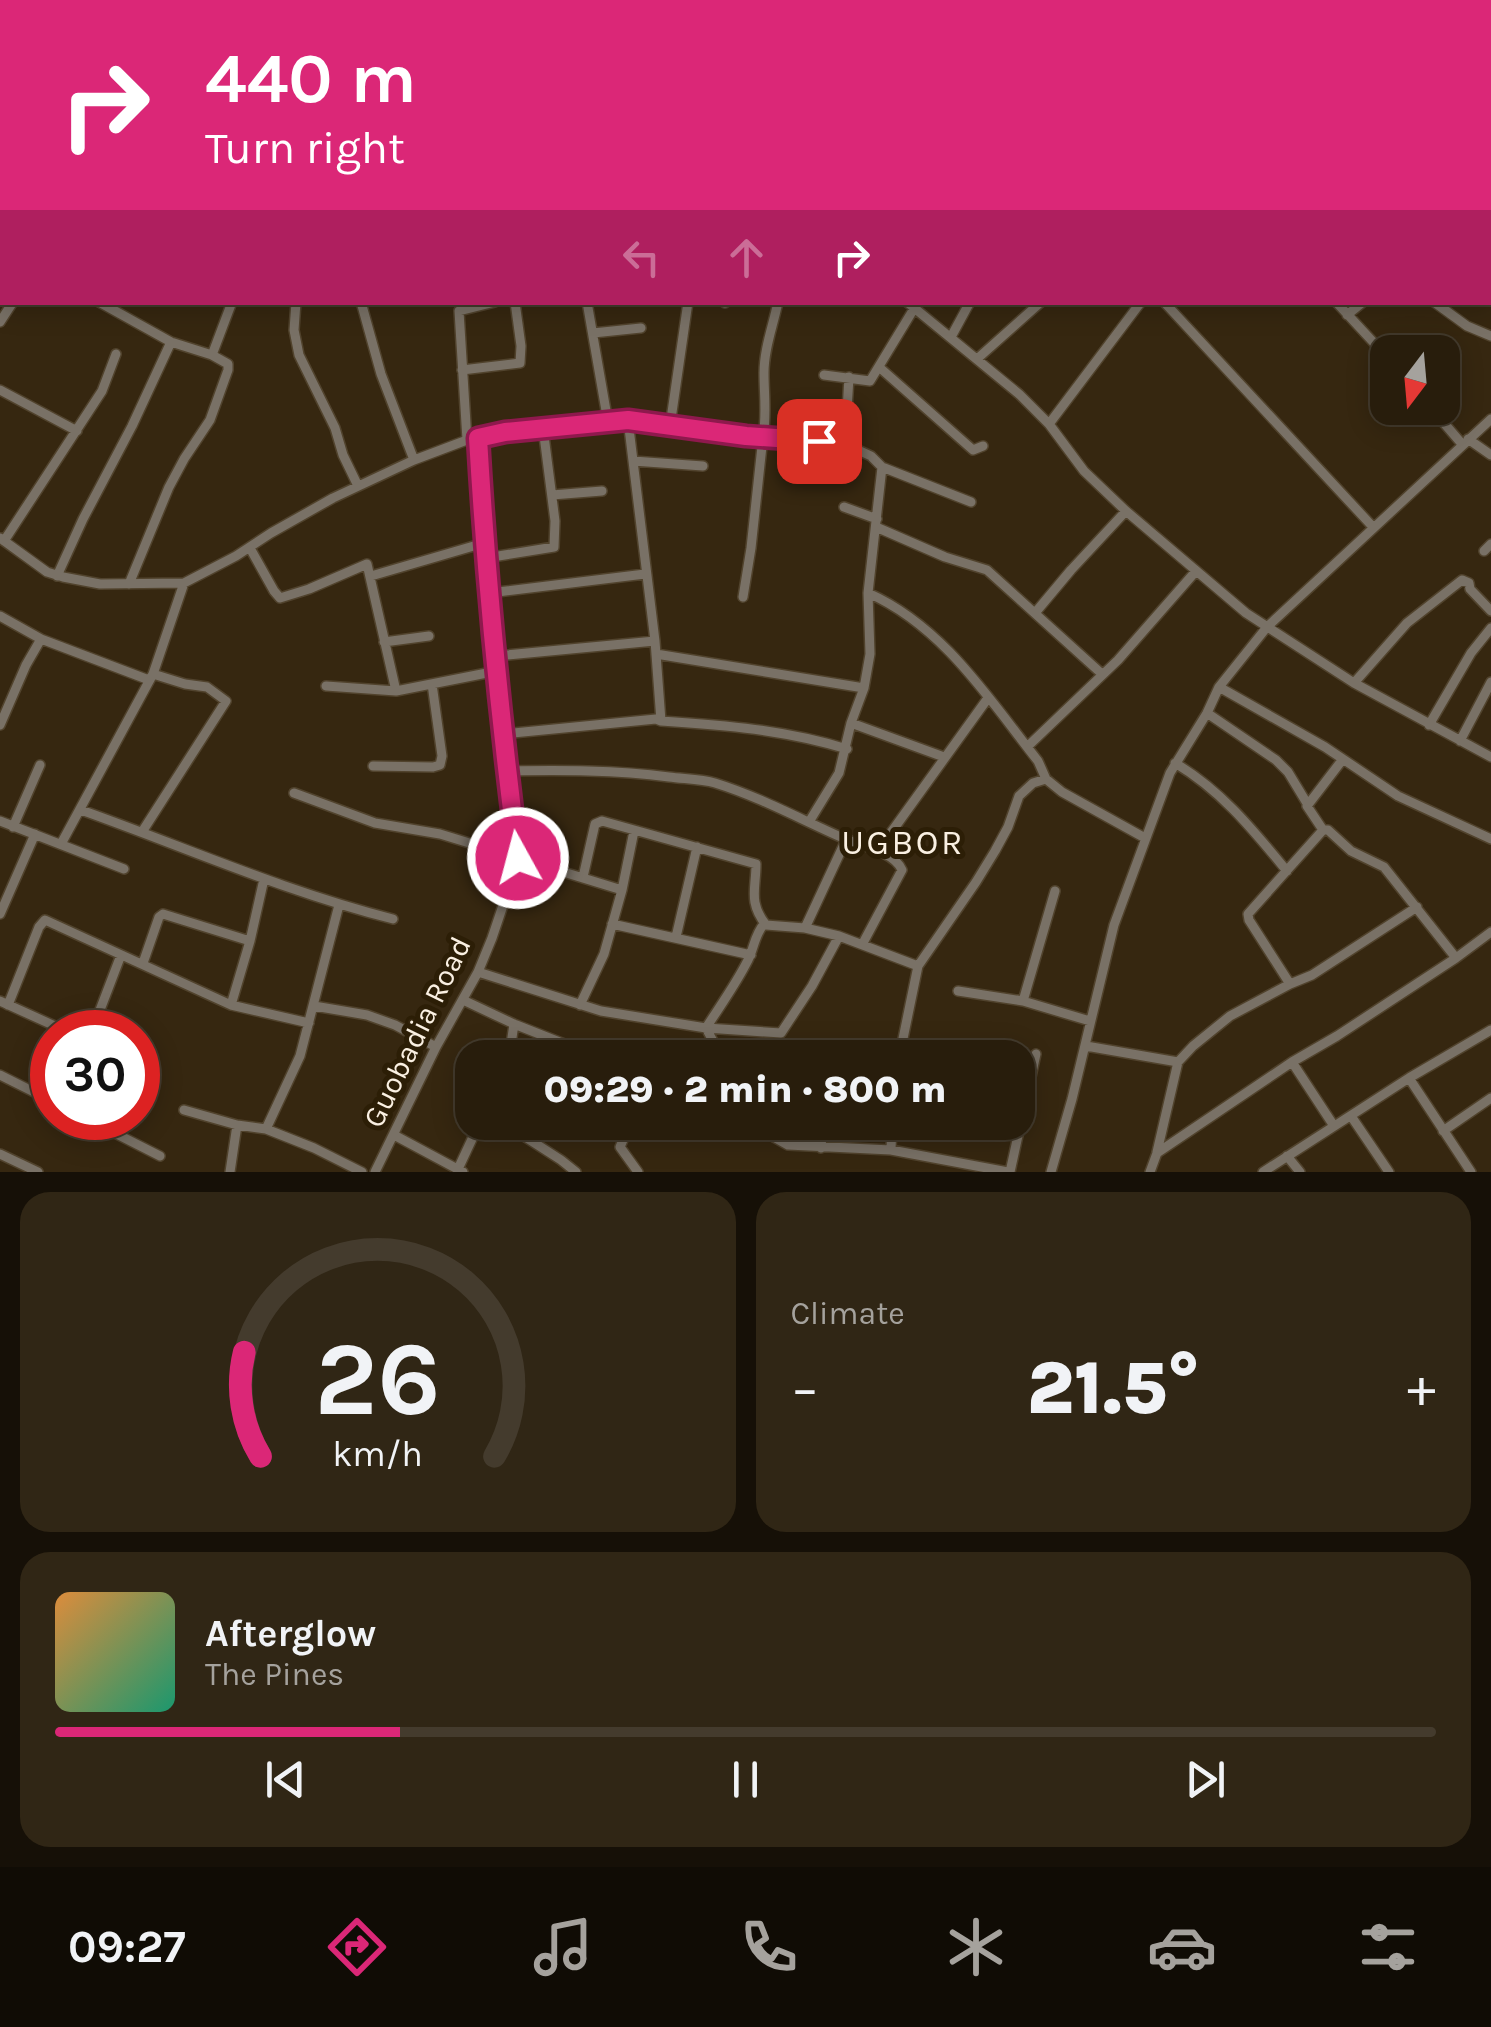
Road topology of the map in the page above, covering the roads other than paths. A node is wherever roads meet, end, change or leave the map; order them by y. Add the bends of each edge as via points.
1 (104, 305) edge
2 (231, 305) edge
3 (296, 305) edge
4 (363, 305) edge
5 (514, 305) edge
6 (588, 305) edge
7 (688, 305) edge
8 (777, 305) edge
9 (913, 305) edge
10 (968, 305) edge
11 (1039, 305) edge
12 (1139, 305) edge
13 (1167, 305) edge
14 (1181, 305) edge
15 (1339, 305) edge
16 (1360, 305) edge
17 (1438, 305) edge
18 (459, 307) edge
19 (1174, 312) junction
20 (1347, 315) junction
21 (641, 328) dead end
22 (593, 333) junction
23 (1491, 336) edge
24 (951, 337) junction
25 (1370, 339) edge
26 (171, 342) junction
27 (116, 354) dead end
28 (212, 354) junction
29 (977, 359) junction
30 (880, 368) junction
31 (462, 370) junction
32 (824, 375) dead end
33 (849, 377) junction
34 (0, 390) edge
35 (1491, 419) edge
36 (628, 420) junction
37 (608, 422) junction
38 (1048, 424) junction
39 (1449, 425) edge
40 (670, 426) junction
41 (543, 428) junction
42 (77, 431) junction
43 (763, 437) junction
44 (472, 439) junction
45 (1465, 441) junction
46 (845, 444) junction
47 (983, 446) dead end
48 (1491, 455) edge
49 (414, 460) junction
50 (632, 461) junction
51 (704, 466) dead end
52 (882, 467) junction
53 (358, 486) junction
54 (602, 491) dead end
55 (552, 496) junction
56 (971, 502) dead end
57 (844, 507) dead end
58 (1126, 511) junction
59 (877, 523) junction
60 (1374, 527) junction
61 (2, 539) edge
62 (484, 543) junction
63 (250, 548) junction
64 (486, 558) junction
65 (1196, 571) junction
66 (645, 574) junction
67 (57, 576) junction
68 (371, 576) junction
69 (184, 583) junction
70 (129, 584) junction
71 (489, 593) junction
72 (868, 593) junction
73 (743, 597) dead end
74 (1491, 611) edge
75 (1035, 613) junction
76 (0, 616) edge
77 (1267, 627) junction
78 (1491, 628) edge
79 (429, 636) dead end
80 (41, 639) junction
81 (384, 642) junction
82 (655, 642) junction
83 (656, 654) junction
84 (496, 656) junction
85 (498, 671) junction
86 (1102, 674) junction
87 (151, 677) junction
88 (1491, 682) edge
89 (1354, 683) junction
90 (432, 684) junction
91 (326, 686) dead end
92 (864, 688) junction
93 (1220, 688) junction
94 (396, 691) junction
95 (988, 698) junction
96 (1207, 713) junction
97 (661, 721) junction
98 (852, 723) junction
99 (0, 725) edge
100 (1429, 725) junction
101 (502, 734) junction
102 (1460, 741) junction
103 (1027, 747) junction
104 (847, 749) junction
105 (1491, 756) edge
106 (944, 757) junction
107 (1343, 760) junction
108 (1175, 763) junction
109 (40, 765) dead end
110 (373, 766) dead end
111 (507, 771) junction
112 (1046, 779) junction
113 (294, 793) dead end
114 (1308, 805) junction
115 (81, 810) junction
116 (0, 822) edge
117 (808, 822) junction
118 (13, 826) junction
119 (1323, 830) junction
120 (634, 831) junction
121 (142, 832) junction
122 (35, 834) junction
123 (1146, 838) junction
124 (1491, 838) edge
125 (846, 840) junction
126 (61, 844) junction
127 (697, 846) junction
128 (878, 852) junction
129 (518, 858) junction
130 (124, 869) dead end
131 (1287, 871) junction
132 (583, 877) junction
133 (264, 879) junction
134 (622, 890) junction
135 (1054, 891) dead end
136 (339, 905) junction
137 (1417, 907) junction
138 (0, 914) edge
139 (394, 920) dead end
140 (612, 924) junction
141 (764, 924) junction
142 (805, 928) junction
143 (1491, 932) edge
144 (839, 936) junction
145 (676, 937) junction
146 (250, 941) junction
147 (864, 944) junction
148 (751, 954) junction
149 (121, 955) junction
150 (1456, 958) junction
151 (142, 963) junction
152 (918, 966) junction
153 (478, 972) junction
154 (1290, 984) junction
155 (958, 991) dead end
156 (462, 1000) junction
157 (1023, 1001) junction
158 (4, 1003) edge
159 (231, 1005) junction
160 (580, 1005) junction
161 (314, 1006) junction
162 (100, 1010) edge
163 (30, 1015) edge
164 (1090, 1021) junction
165 (309, 1023) junction
166 (514, 1024) junction
167 (706, 1028) junction
168 (1491, 1030) edge
169 (512, 1040) edge
170 (554, 1040) edge
171 (712, 1040) edge
172 (903, 1040) edge
173 (1086, 1046) junction
174 (436, 1047) junction
175 (1036, 1054) dead end
176 (1178, 1062) junction
177 (1292, 1062) junction
178 (0, 1075) edge
179 (1409, 1078) junction
180 (30, 1089) edge
181 (1491, 1098) edge
182 (184, 1110) dead end
183 (1351, 1116) junction
184 (237, 1125) junction
185 (1334, 1126) junction
186 (266, 1129) junction
187 (1443, 1131) junction
188 (394, 1135) junction
189 (128, 1140) edge
190 (472, 1140) edge
191 (530, 1140) edge
192 (624, 1140) edge
193 (777, 1140) edge
194 (822, 1140) edge
195 (891, 1140) edge
196 (821, 1148) junction
197 (891, 1150) junction
198 (1157, 1152) junction
199 (0, 1154) edge
200 (160, 1156) dead end
201 (1287, 1156) junction
202 (460, 1170) edge
203 (38, 1172) edge
204 (230, 1172) edge
205 (362, 1172) edge
206 (375, 1172) edge
207 (576, 1172) edge
208 (638, 1172) edge
209 (1009, 1172) edge
210 (1051, 1172) edge
211 (1150, 1172) edge
212 (1262, 1172) edge
213 (1300, 1172) edge
214 (1389, 1172) edge
215 (1471, 1172) edge

1 - 26 street
2 - 28 street
3 - 53 street via 299,355
4 - 49 street
5 - 31 street via 520,363
6 - 22 street
7 - 40 street
8 - 43 street via 764,364
9 - 24 street
9 - 30 street
10 - 24 street
11 - 29 street
12 - 38 street
13 - 19 street
14 - 19 street
15 - 20 street
16 - 20 street
17 - 23 street
18 - 31 street, Guobadia Road
19 - 60 street
20 - 25 street
21 - 22 street
22 - 37 street
24 - 29 street
26 - 28 street
26 - 67 street
27 - 42 street
28 - 70 street via 228,364 210,420 168,487
29 - 38 street
30 - 33 street via 870,381
30 - 47 street via 974,450
31 - 44 street, Guobadia Road
32 - 33 street
33 - 46 street
34 - 42 street
35 - 45 street
36 - 37 street
36 - 40 street
36 - 50 street
37 - 41 street
38 - 58 street
39 - 45 street
40 - 43 street
41 - 44 street
41 - 55 street
42 - 61 street
43 - 46 street
43 - 73 street
44 - 49 street
44 - 62 street, Guobadia Road
45 - 48 street
45 - 60 street
46 - 52 street
49 - 53 street
50 - 51 street
50 - 66 street
52 - 56 street
52 - 59 street
53 - 63 street
54 - 55 street
55 - 64 street via 554,547
57 - 59 street
58 - 65 street
58 - 75 street
59 - 72 street
59 - 75 street via 988,570
60 - 77 street
61 - 67 street
62 - 64 street, Guobadia Road
62 - 68 street
63 - 68 street via 280,598 367,564
63 - 69 street
64 - 71 street, Guobadia Road
65 - 77 street
65 - 86 street
66 - 71 street
66 - 82 street
67 - 70 street
68 - 81 street
69 - 70 street
69 - 87 street
71 - 84 street, Guobadia Road
72 - 92 street
72 - 95 street via 919,622
74 - 89 street via 1462,580 1406,623
75 - 86 street
76 - 80 street
77 - 89 street
77 - 93 street
78 - 100 street
79 - 81 street
80 - 87 street
80 - 99 street
81 - 94 street
82 - 83 street
82 - 84 street
83 - 92 street
83 - 97 street
84 - 85 street, Guobadia Road
85 - 90 street
85 - 101 street, Guobadia Road
86 - 103 street
87 - 115 street
87 - 121 street via 207,686 226,701
88 - 102 street
89 - 100 street
90 - 94 street
90 - 110 street via 440,765
91 - 94 street
92 - 98 street
93 - 96 street
93 - 107 street
95 - 103 street
95 - 106 street
96 - 108 street
96 - 114 street via 1276,760
97 - 101 street
97 - 104 street via 759,729
98 - 104 street
98 - 106 street
100 - 102 street
101 - 111 street, Guobadia Road
102 - 105 street
103 - 112 street
104 - 117 street
106 - 128 street
107 - 114 street
107 - 124 street via 1398,796
108 - 123 street
108 - 131 street via 1212,787
109 - 118 street
111 - 117 street via 580,769 712,782
111 - 129 street, Guobadia Road
112 - 123 street
112 - 152 street via 1019,796 994,852
113 - 129 street via 375,823
114 - 119 street
115 - 121 street
115 - 126 street
116 - 118 street
117 - 125 street
118 - 122 street
119 - 131 street
119 - 137 street via 1384,867
120 - 127 street
120 - 132 street via 596,822
120 - 134 street
121 - 133 street
122 - 126 street
122 - 138 street
123 - 164 street via 1114,925
125 - 128 street
125 - 142 street
126 - 130 street
127 - 141 street via 756,864 753,892
127 - 145 street
128 - 147 street via 902,870
129 - 132 street
129 - 153 street, Guobadia Road
131 - 154 street via 1248,920
132 - 134 street
133 - 136 street
133 - 146 street
134 - 140 street
135 - 157 street
136 - 139 street
136 - 161 street
137 - 150 street
137 - 154 street
140 - 145 street
140 - 160 street
141 - 142 street
141 - 148 street
142 - 144 street
143 - 150 street
144 - 147 street
144 - 167 street via 781,1033
145 - 148 street
146 - 151 street via 162,914
146 - 159 street
147 - 152 street
148 - 167 street
149 - 151 street
149 - 158 street via 45,920
149 - 162 street
150 - 177 street
151 - 159 street
152 - 172 street
153 - 156 street, Guobadia Road
153 - 160 street
154 - 176 street via 1230,1016
155 - 157 street
156 - 166 street
156 - 174 street, Guobadia Road
157 - 164 street
158 - 163 street
159 - 165 street
160 - 167 street
161 - 165 street
161 - 174 street via 367,1014
164 - 173 street
165 - 186 street
166 - 169 street
166 - 170 street
167 - 171 street
168 - 179 street
173 - 176 street
173 - 210 street
174 - 188 street, Guobadia Road
175 - 209 street
176 - 198 street
177 - 185 street
177 - 198 street
178 - 180 street
179 - 183 street
179 - 187 street
181 - 187 street
182 - 184 street
183 - 185 street
183 - 214 street
184 - 186 street
184 - 204 street
185 - 201 street
186 - 205 street
187 - 215 street
188 - 202 street
188 - 206 street, Guobadia Road
189 - 200 street
190 - 202 street
191 - 207 street
192 - 208 street via 620,1147
193 - 196 street
194 - 196 street
195 - 197 street
196 - 197 street
197 - 209 street
198 - 211 street
199 - 203 street
201 - 212 street
201 - 213 street

